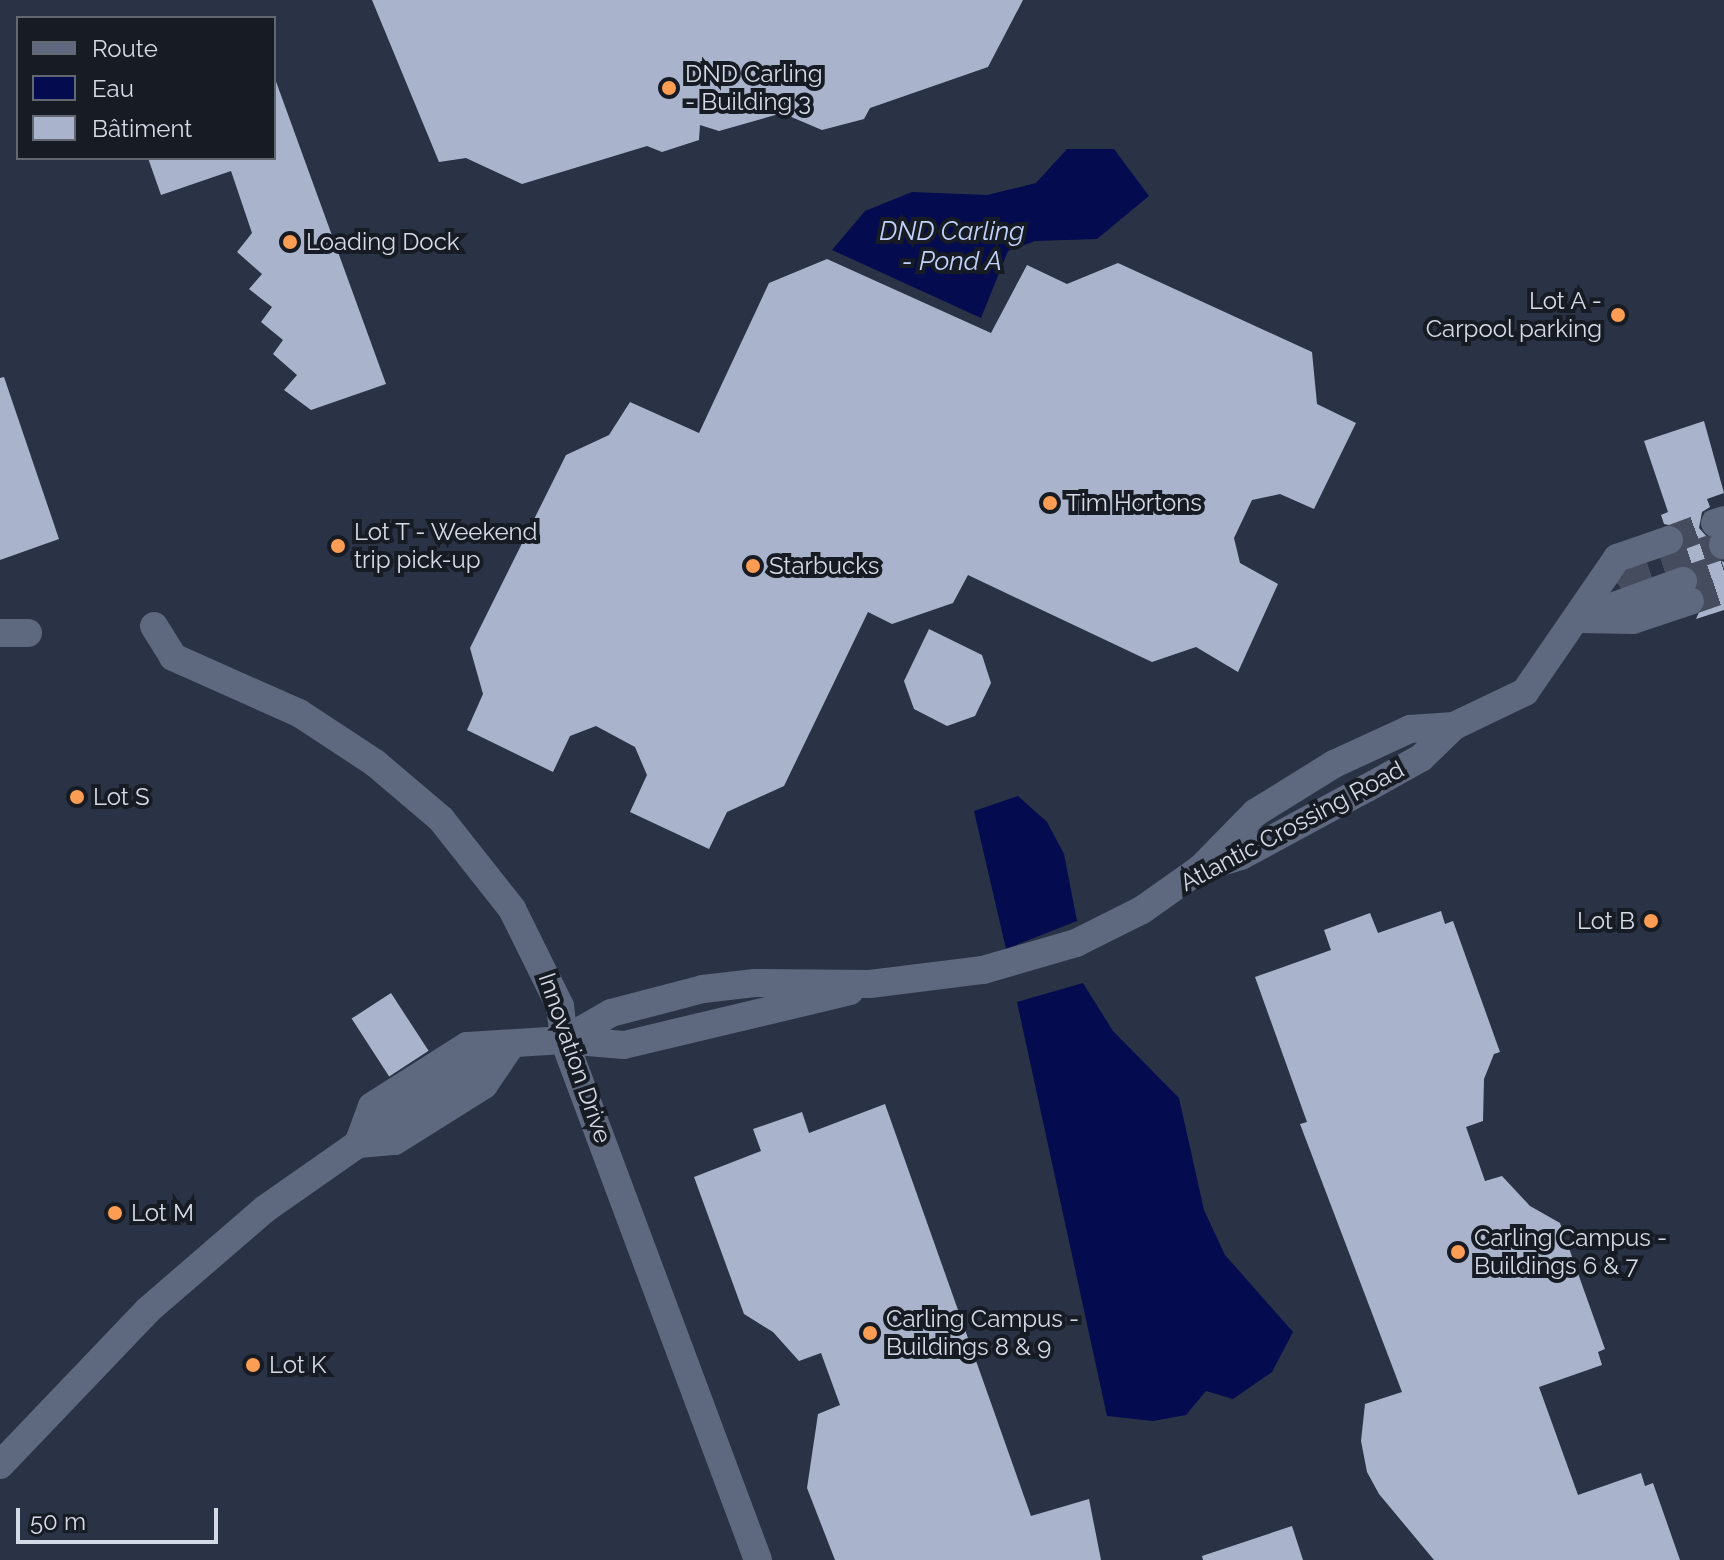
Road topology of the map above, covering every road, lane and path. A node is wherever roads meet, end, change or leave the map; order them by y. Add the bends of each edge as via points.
1 (1669, 540) tunnel mouth
2 (1686, 591) tunnel mouth
3 (1579, 619) junction
4 (154, 626) dead end
5 (564, 1040) junction
6 (510, 1047) junction
7 (358, 1144) junction
8 (0, 1465) edge
9 (758, 1560) edge

1 - 3 street, Atlantic Crossing Road via 1617,558
2 - 3 street
3 - 5 street, Atlantic Crossing Road via 1525,692 1454,726 1421,758 1380,781 1241,856 1201,868 1142,910 1076,943 983,970 870,984 755,983 703,989 611,1013
4 - 5 street, Innovation Drive via 173,657 299,713 375,763 441,819 492,880 529,937 560,1006
5 - 6 street, Atlantic Crossing Road
5 - 9 street, Innovation Drive
6 - 7 street via 484,1085 395,1141
6 - 7 street, Atlantic Crossing Road via 467,1046 372,1106
7 - 8 street via 265,1209 148,1310

